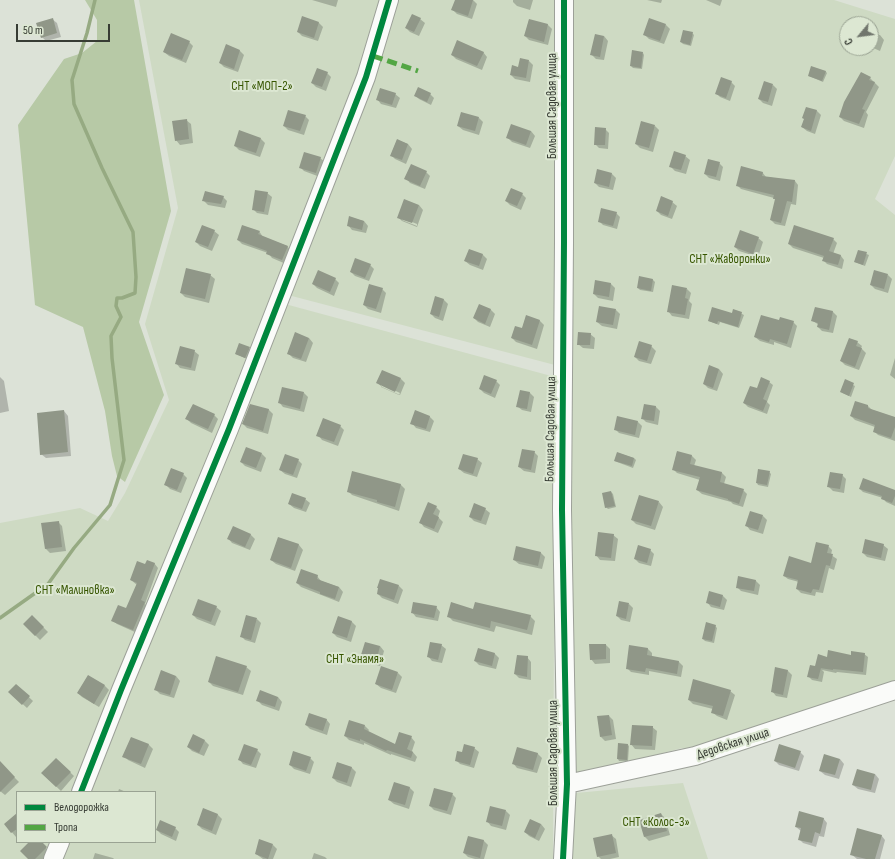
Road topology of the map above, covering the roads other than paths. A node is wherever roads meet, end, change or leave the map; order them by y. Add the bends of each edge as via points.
1 (389, 0) edge
2 (564, 0) edge
3 (895, 690) edge
4 (567, 784) junction
5 (81, 791) edge
6 (60, 843) edge
7 (53, 859) edge
8 (563, 859) edge

1 - 5 street via 366,77 229,429
2 - 4 street, Большая Садовая улица via 562,510
3 - 4 street, Дедовская улица via 695,756
4 - 8 street, Большая Садовая улица
6 - 7 street

